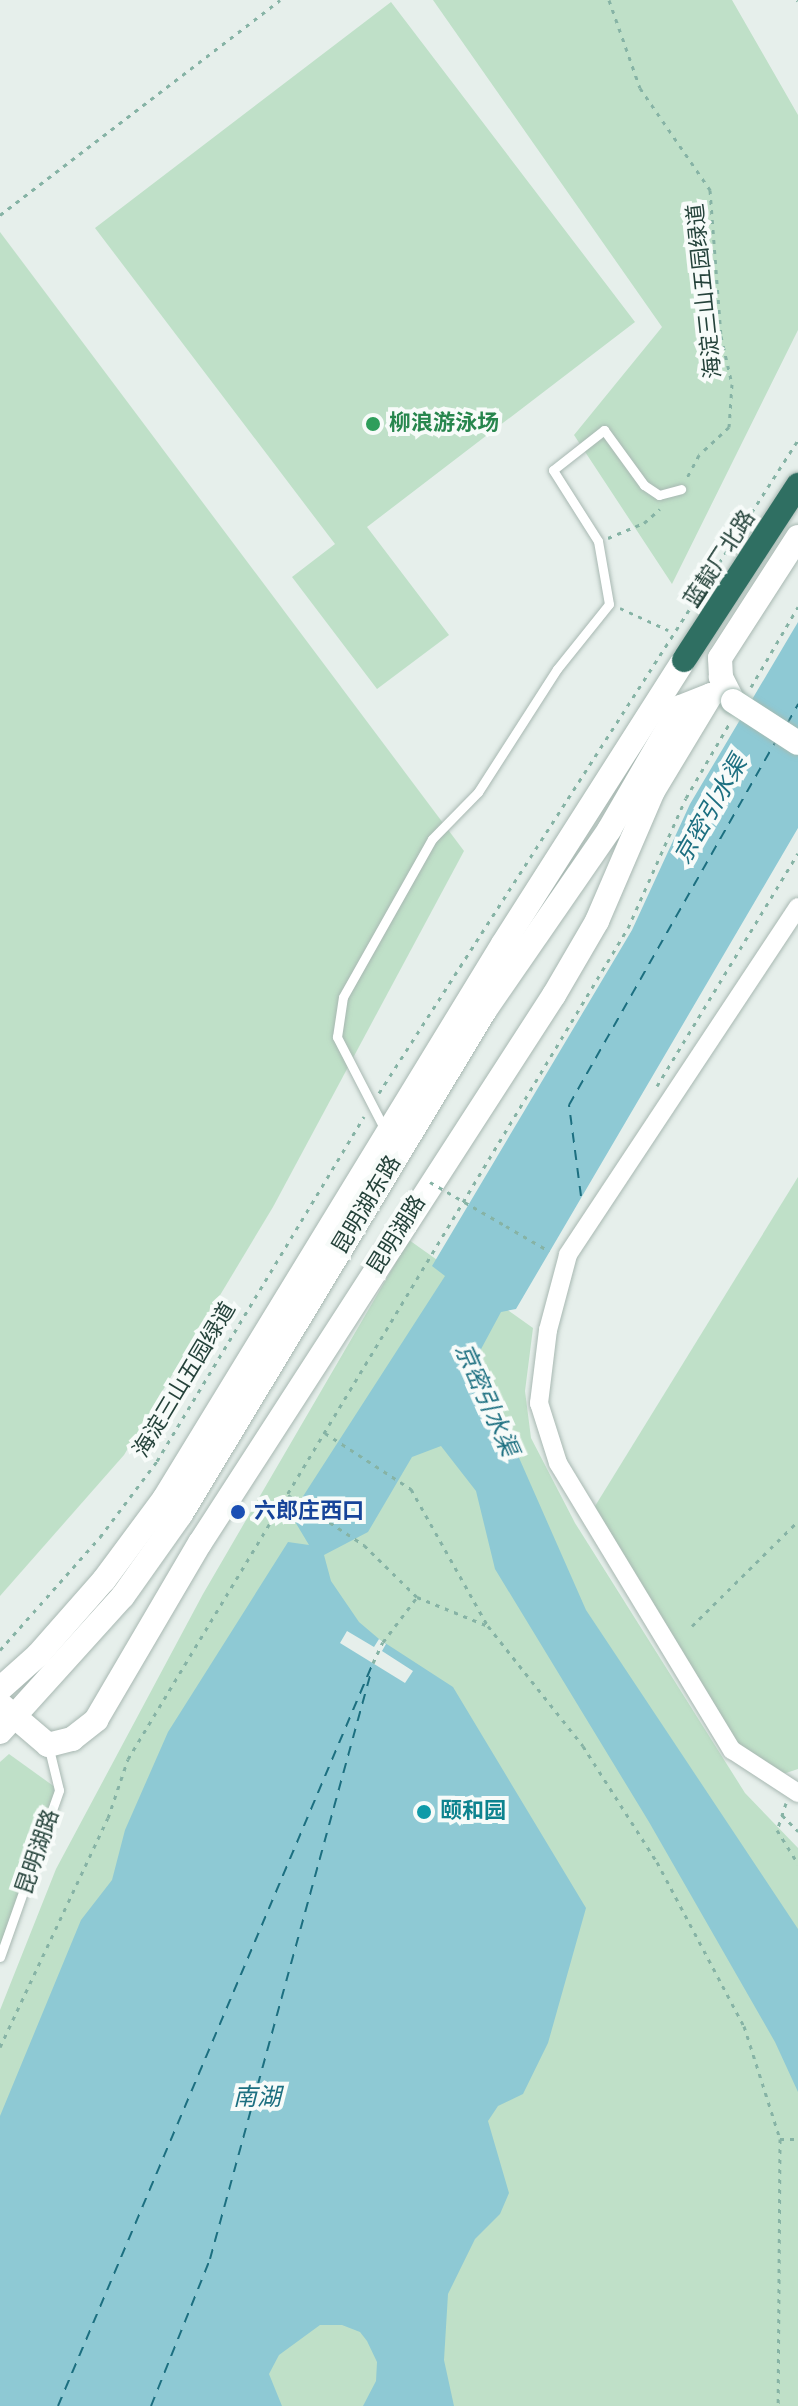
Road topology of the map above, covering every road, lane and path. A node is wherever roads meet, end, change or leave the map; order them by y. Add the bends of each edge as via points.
1 (280, 0) edge
2 (609, 0) edge
3 (0, 215) edge
4 (798, 440) edge
5 (796, 487) edge
6 (681, 489) junction
7 (798, 537) edge
8 (598, 541) junction
9 (609, 604) junction
10 (798, 607) edge
11 (668, 630) dead end
12 (684, 660) joint
13 (731, 702) junction
14 (798, 743) edge
15 (798, 853) edge
16 (798, 907) edge
17 (655, 1089) dead end
18 (371, 1106) junction
19 (389, 1137) junction
20 (430, 1182) junction
21 (566, 1261) junction
22 (325, 1433) junction
23 (288, 1495) junction
24 (798, 1521) edge
25 (417, 1597) junction
26 (488, 1626) junction
27 (692, 1626) dead end
28 (0, 1650) edge
29 (373, 1663) dead end
30 (0, 1689) edge
31 (5, 1718) edge
32 (48, 1745) junction
33 (794, 1791) edge
34 (782, 1815) junction
35 (798, 1831) edge
36 (798, 1864) edge
37 (0, 1957) edge
38 (0, 2047) edge
39 (780, 2139) junction
40 (798, 2139) edge
41 (778, 2406) edge

1 - 3 path
2 - 6 path, 海淀三山五园绿道 via 640,88 710,190 721,336 732,384 729,427 699,455
4 - 18 path, 海淀三山五园绿道
5 - 12 highway, 蓝靛厂北路
6 - 8 path, 海淀三山五园绿道 via 644,523
6 - 8 lane via 659,495 644,485 604,430 553,470
7 - 13 main road via 720,658
8 - 9 lane
9 - 11 path
9 - 18 lane via 557,669 478,792 432,839 343,997 337,1037
10 - 13 path
12 - 19 main road, 昆明湖东路 via 503,944
13 - 14 main road, bridge
13 - 20 main road, 昆明湖路 via 653,791 597,921
13 - 22 path via 628,928
13 - 31 main road, 昆明湖东路 via 681,707 609,830 485,1010 181,1514 123,1596
15 - 17 path
16 - 21 street
18 - 19 lane
18 - 28 path, 海淀三山五园绿道 via 157,1461 100,1537
19 - 30 main road, 昆明湖东路 via 164,1499 104,1580
20 - 21 path, bridge
20 - 32 main road, 昆明湖路 via 200,1543 96,1720 72,1739
21 - 33 street via 548,1330 539,1403 558,1463 732,1750
22 - 23 path
22 - 26 path via 411,1489
23 - 25 path via 364,1545
23 - 38 path via 128,1759 108,1818
24 - 27 path
25 - 26 path
25 - 29 path
26 - 39 path via 583,1746 657,1862 744,2026
31 - 32 main road
32 - 37 lane, 昆明湖路 via 59,1790
33 - 34 path
34 - 35 path
34 - 36 path via 777,1830
39 - 40 path
39 - 41 path

